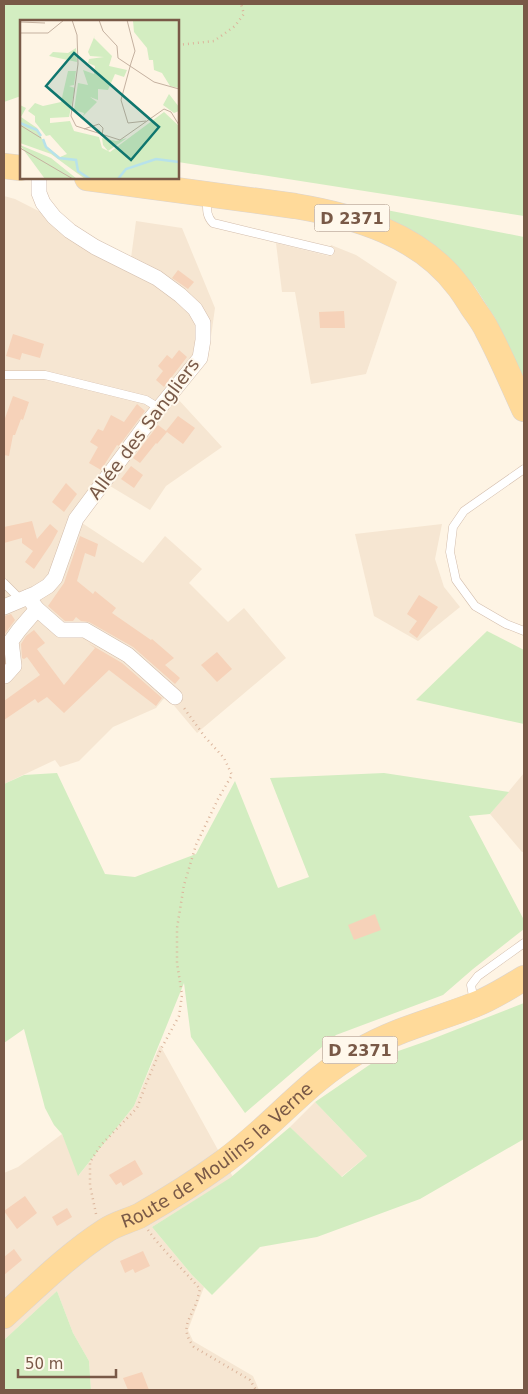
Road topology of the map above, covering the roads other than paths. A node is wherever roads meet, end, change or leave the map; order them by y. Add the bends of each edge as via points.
1 (4, 166) edge
2 (20, 168) edge
3 (39, 179) edge
4 (94, 179) edge
5 (207, 194) junction
6 (330, 251) dead end
7 (4, 374) edge
8 (159, 408) junction
9 (524, 409) edge
10 (524, 469) edge
11 (4, 583) edge
12 (29, 602) junction
13 (4, 607) edge
14 (524, 632) edge
15 (5, 676) edge
16 (176, 697) road end
17 (524, 943) edge
18 (524, 978) edge
19 (475, 1005) junction
20 (4, 1316) edge

1 - 2 main road
3 - 8 street, Allée des Sangliers via 39,193 54,217 96,247 157,278 180,295 203,323 200,358
4 - 5 main road, D 2371
5 - 6 lane via 207,214 213,224
5 - 9 main road, D 2371 via 295,206 359,220 421,251 458,285 487,329
7 - 8 lane via 45,375 146,400
8 - 12 street, Allée des Sangliers via 76,519 55,578
10 - 14 lane via 464,511 453,527 450,552 456,580 475,606
11 - 12 lane
12 - 13 street, Allée des Sangliers
12 - 15 street via 11,642 14,666
12 - 16 street via 61,630 85,630 128,655
17 - 19 lane via 471,984
18 - 19 main road, Route de Moulins la Verne / D 2371
19 - 20 main road, Route de Moulins la Verne / D 2371 via 359,1050 328,1070 221,1164 138,1216 106,1230 64,1261

